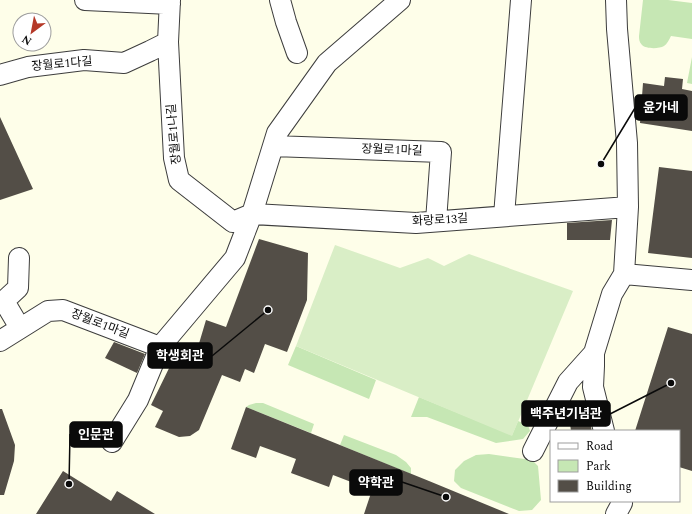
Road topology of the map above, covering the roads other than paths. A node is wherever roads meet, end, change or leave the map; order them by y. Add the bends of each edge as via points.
1 (85, 0) edge
2 (280, 0) edge
3 (400, 0) edge
4 (521, 0) edge
5 (616, 0) edge
6 (170, 2) edge
7 (168, 42) junction
8 (297, 52) dead end
9 (0, 75) edge
10 (273, 146) junction
11 (628, 207) junction
12 (252, 214) junction
13 (504, 216) junction
14 (436, 221) junction
15 (19, 258) dead end
16 (624, 274) junction
17 (692, 280) edge
18 (20, 328) junction
19 (0, 341) edge
20 (160, 347) junction
21 (594, 353) junction
22 (568, 382) junction
23 (593, 387) junction
24 (604, 430) edge
25 (112, 442) dead end
26 (533, 451) dead end
27 (622, 502) edge
28 (616, 514) edge

1 - 6 street
2 - 8 street
3 - 10 street via 328,63 278,133
4 - 13 street
5 - 11 street via 627,143
6 - 7 street, 장월로1나길
7 - 9 street, 장월로1다길 via 124,63 84,60 28,67
7 - 12 street, 장월로1나길 via 174,158 179,180 233,222
10 - 12 street
10 - 14 street, 장월로1마길 via 441,152
11 - 13 street, 화랑로13길
11 - 16 street
12 - 14 street, 화랑로13길
12 - 20 street via 235,258
13 - 14 street, 화랑로13길
15 - 18 street via 18,288 4,302
16 - 17 street
16 - 21 street via 612,294
18 - 19 street, 장월로1마길
18 - 20 street, 장월로1마길 via 48,311 63,310
20 - 25 street via 138,400
21 - 22 street
21 - 23 street
22 - 23 street
22 - 26 street
23 - 24 street
27 - 28 street

